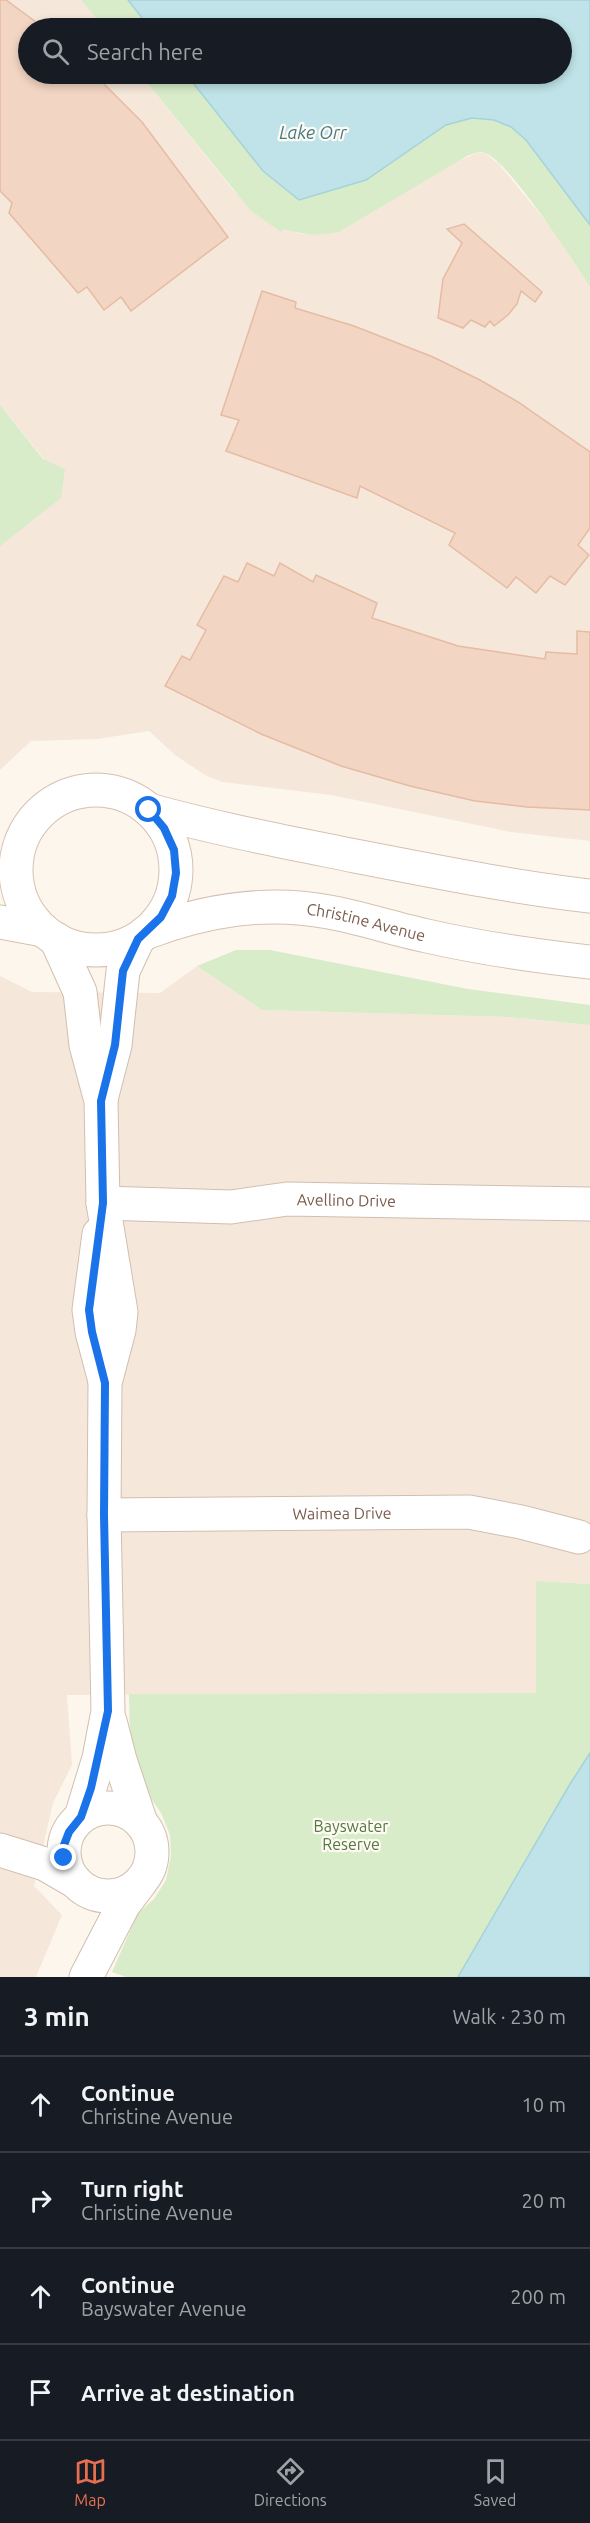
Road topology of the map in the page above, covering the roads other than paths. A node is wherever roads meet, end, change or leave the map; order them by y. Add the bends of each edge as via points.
1 (149, 810) junction
2 (13, 832) edge
3 (590, 896) edge
4 (0, 922) edge
5 (50, 935) junction
6 (141, 936) junction
7 (590, 962) edge
8 (101, 1101) junction
9 (103, 1203) junction
10 (590, 1204) edge
11 (104, 1515) junction
12 (579, 1537) dead end
13 (108, 1711) junction
14 (79, 1819) junction
15 (141, 1823) junction
16 (0, 1845) edge
17 (0, 1850) edge
18 (140, 1882) junction
19 (83, 1887) junction
20 (85, 1977) edge

1 - 2 street via 110,791 72,793 54,801
1 - 3 street via 283,843 478,880
1 - 6 street via 164,828 174,850 176,873 172,896 161,917
2 - 5 street via 17,883 26,909
4 - 5 street, Christine Avenue
5 - 6 street, Christine Avenue via 76,948 97,950 118,947
5 - 8 street via 80,992 86,1045
6 - 7 street, Christine Avenue via 178,920 218,911 275,906 331,912 429,937
6 - 8 street via 123,971 115,1045
8 - 9 street
9 - 10 street, Avellino Drive via 231,1207 288,1198
9 - 11 street via 89,1310 105,1383
11 - 12 street, Waimea Drive via 469,1512
11 - 13 street
13 - 14 street via 99,1758
13 - 15 street
14 - 15 street via 106,1808 130,1814
14 - 16 street via 40,1838
14 - 19 street via 64,1845 64,1858 68,1871
15 - 18 street via 152,1846 148,1872
17 - 19 street via 45,1864
18 - 19 street via 116,1896 102,1896
18 - 20 street
19 - 20 street via 90,1933

